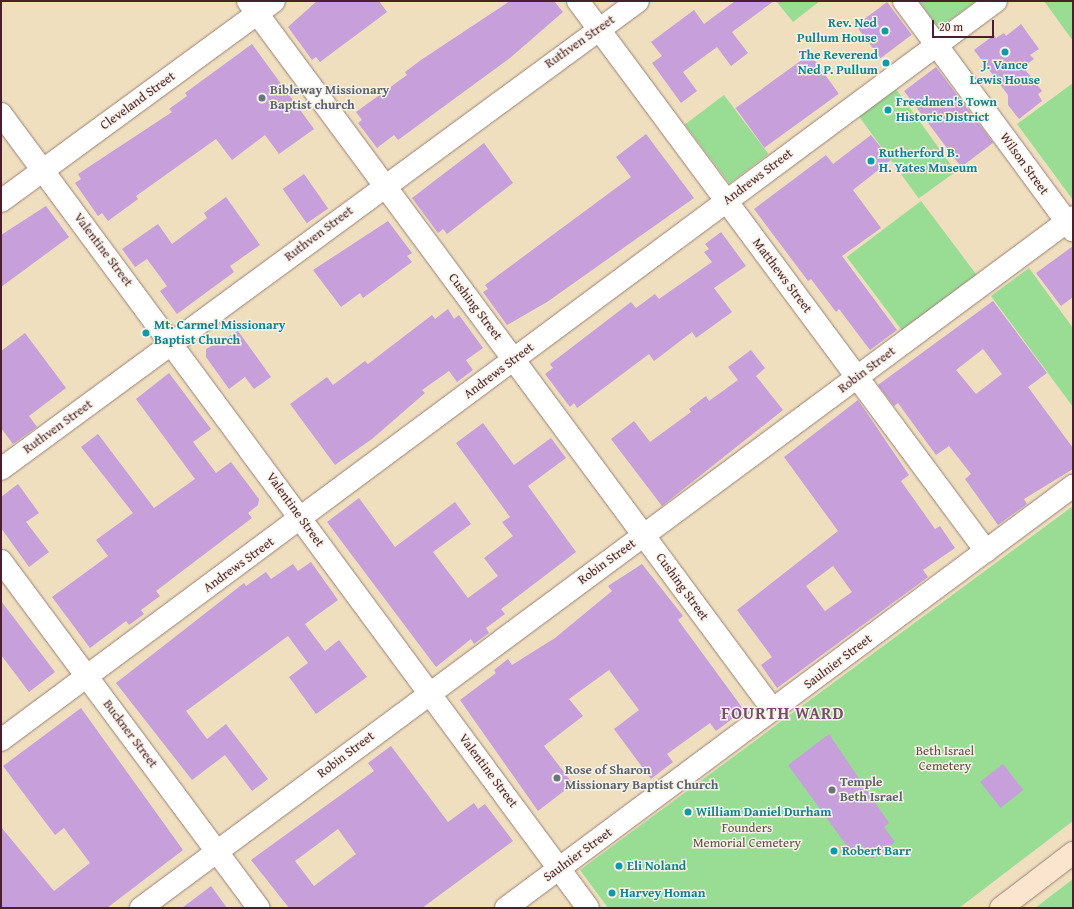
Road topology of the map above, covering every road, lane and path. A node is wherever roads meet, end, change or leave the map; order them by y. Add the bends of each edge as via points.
1 (578, 1) edge
2 (638, 1) edge
3 (904, 1) edge
4 (996, 1) edge
5 (260, 5) edge
6 (599, 30) junction
7 (937, 45) junction
8 (1, 114) edge
9 (43, 171) junction
10 (385, 185) junction
11 (1, 201) edge
12 (726, 201) junction
13 (1071, 223) edge
14 (172, 343) junction
15 (514, 360) junction
16 (857, 377) junction
17 (1, 469) edge
18 (1073, 486) edge
19 (302, 519) junction
20 (644, 535) junction
21 (986, 550) junction
22 (1, 561) edge
23 (87, 676) junction
24 (429, 694) junction
25 (773, 710) junction
26 (1, 740) edge
27 (217, 851) junction
28 (1073, 853) edge
29 (560, 868) junction
30 (140, 908) edge
31 (259, 908) edge
32 (506, 908) edge
33 (588, 908) edge
34 (1001, 908) edge

1 - 6 street, Matthews Street
2 - 6 street, Ruthven Street
3 - 7 street, Wilson Street
4 - 7 street, Andrews Street
5 - 9 street, Cleveland Street
5 - 10 street, Cushing Street
6 - 10 street, Ruthven Street
6 - 12 street, Matthews Street
7 - 12 street, Andrews Street
7 - 13 street, Wilson Street
8 - 9 street, Valentine Street
9 - 11 street, Cleveland Street
9 - 14 street, Valentine Street
10 - 14 street, Ruthven Street
10 - 15 street, Cushing Street
12 - 15 street, Andrews Street
12 - 16 street, Matthews Street
13 - 16 street, Robin Street
14 - 17 street, Ruthven Street
14 - 19 street, Valentine Street
15 - 19 street, Andrews Street
15 - 20 street, Cushing Street
16 - 20 street, Robin Street
16 - 21 street, Matthews Street
18 - 21 street, Saulnier Street
19 - 23 street, Andrews Street
19 - 24 street, Valentine Street
20 - 24 street, Robin Street
20 - 25 street, Cushing Street
21 - 25 street, Saulnier Street
22 - 23 street, Buckner Street
23 - 26 street, Andrews Street
23 - 27 street, Buckner Street
24 - 27 street, Robin Street
24 - 29 street, Valentine Street
25 - 29 street, Saulnier Street
27 - 30 street, Robin Street
27 - 31 street, Buckner Street
28 - 34 main road
29 - 32 street, Saulnier Street
29 - 33 street, Valentine Street

